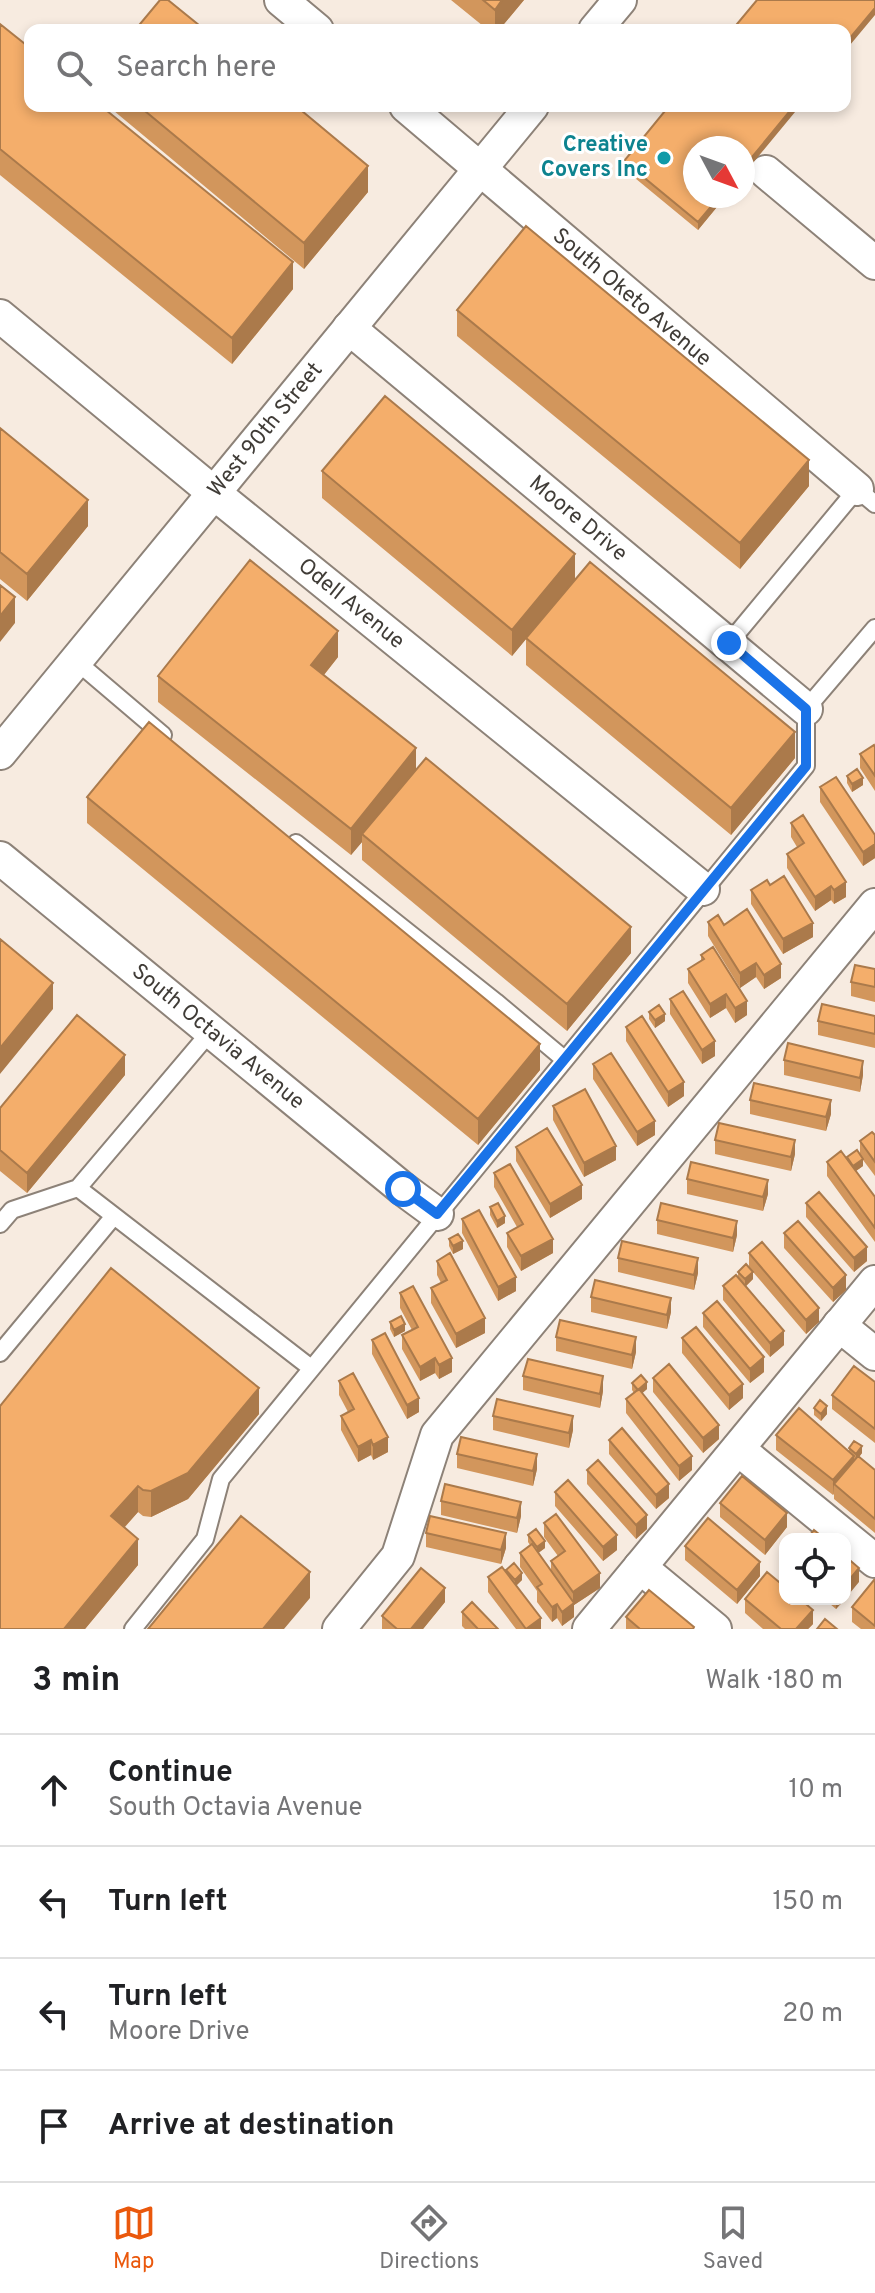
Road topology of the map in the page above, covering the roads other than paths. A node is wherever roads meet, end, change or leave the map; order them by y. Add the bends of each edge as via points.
1 (281, 0) edge
2 (620, 0) edge
3 (310, 24) edge
4 (600, 24) edge
5 (413, 112) edge
6 (527, 112) edge
7 (480, 169) junction
8 (766, 172) dead end
9 (875, 263) edge
10 (0, 316) edge
11 (349, 328) junction
12 (214, 493) junction
13 (866, 497) edge
14 (875, 628) edge
15 (729, 643) junction
16 (76, 661) junction
17 (806, 709) junction
18 (180, 749) edge
19 (0, 753) edge
20 (288, 837) edge
21 (0, 858) edge
22 (703, 889) junction
23 (875, 905) edge
24 (211, 1031) junction
25 (564, 1059) junction
26 (78, 1188) junction
27 (437, 1214) junction
28 (114, 1216) junction
29 (0, 1224) edge
30 (875, 1282) edge
31 (839, 1325) junction
32 (0, 1353) edge
33 (875, 1354) edge
34 (311, 1368) junction
35 (738, 1449) junction
36 (875, 1561) edge
37 (640, 1567) junction
38 (133, 1629) edge
39 (339, 1629) edge
40 (589, 1629) edge
41 (715, 1629) edge

1 - 3 street
2 - 4 street
5 - 7 street, South Oketo Avenue
6 - 7 street, West 90th Street
7 - 11 street, West 90th Street
7 - 13 street, South Oketo Avenue
8 - 9 street
10 - 12 street, Odell Avenue
11 - 12 street, West 90th Street
11 - 15 street, Moore Drive
12 - 16 street, West 90th Street
12 - 22 street, Odell Avenue
13 - 15 lane
14 - 17 lane
15 - 17 street, Moore Drive
16 - 18 lane
16 - 19 street, West 90th Street
17 - 22 lane via 806,766
20 - 25 lane
21 - 24 street, South Octavia Avenue
22 - 25 lane
23 - 39 street via 437,1435 398,1556
24 - 26 lane
24 - 27 street, South Octavia Avenue
25 - 27 lane
26 - 28 lane
26 - 29 lane via 12,1210
27 - 34 lane
28 - 32 lane
28 - 34 lane
30 - 31 street
31 - 33 street
31 - 35 street
34 - 38 lane via 221,1479 205,1539
35 - 36 street
35 - 37 street
37 - 40 street
37 - 41 street

